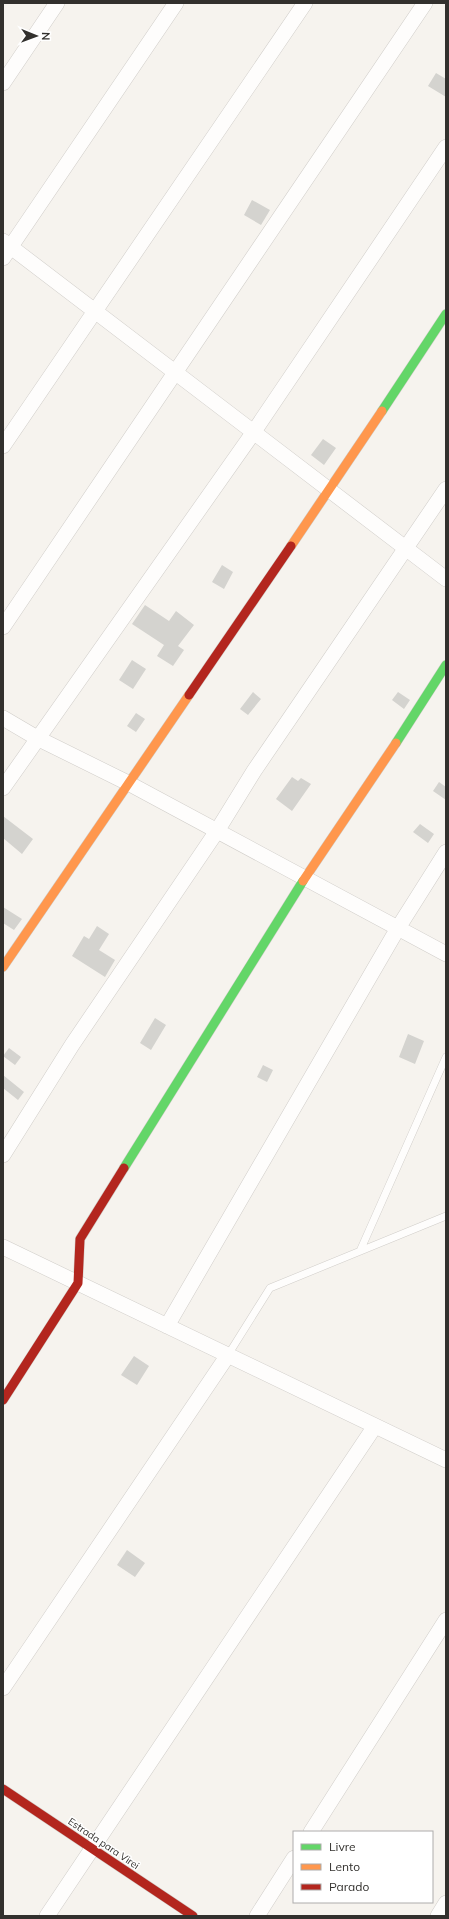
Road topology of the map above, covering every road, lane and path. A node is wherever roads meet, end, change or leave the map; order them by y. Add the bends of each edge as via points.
1 (57, 3) edge
2 (176, 3) edge
3 (305, 3) edge
4 (425, 3) edge
5 (3, 82) edge
6 (446, 147) edge
7 (6, 249) edge
8 (95, 311) junction
9 (446, 314) edge
10 (175, 372) junction
11 (253, 433) junction
12 (3, 446) edge
13 (446, 489) edge
14 (330, 490) junction
15 (405, 547) junction
16 (446, 579) edge
17 (3, 627) edge
18 (446, 665) edge
19 (3, 718) edge
20 (37, 738) junction
21 (128, 783) junction
22 (3, 788) edge
23 (217, 831) junction
24 (446, 852) edge
25 (305, 878) junction
26 (398, 928) junction
27 (446, 954) edge
28 (3, 967) edge
29 (446, 1058) edge
30 (3, 1155) edge
31 (446, 1216) edge
32 (3, 1247) edge
33 (360, 1251) junction
34 (78, 1283) junction
35 (167, 1326) junction
36 (228, 1355) junction
37 (3, 1400) edge
38 (375, 1426) junction
39 (446, 1460) edge
40 (446, 1620) edge
41 (3, 1688) edge
42 (3, 1789) edge
43 (311, 1831) edge
44 (93, 1849) junction
45 (293, 1860) edge
46 (446, 1903) edge
47 (47, 1916) edge
48 (193, 1916) edge
49 (257, 1916) edge
50 (438, 1916) edge

1 - 5 street
2 - 7 street
3 - 8 street
4 - 10 street
6 - 11 street
7 - 8 street
8 - 10 street
8 - 12 street
9 - 14 street
10 - 11 street
10 - 17 street
11 - 14 street
11 - 20 street
13 - 15 street
14 - 15 street
14 - 21 street
15 - 16 street
15 - 23 street via 254,771
18 - 25 street
19 - 20 street
20 - 21 street
20 - 22 street
21 - 23 street
21 - 28 street
23 - 25 street
23 - 30 street via 72,1045
24 - 26 street
25 - 26 street
25 - 34 street via 80,1239
26 - 27 street
26 - 35 street
29 - 33 lane
31 - 33 lane
32 - 34 street
33 - 36 lane via 270,1288
34 - 35 street
34 - 37 street
35 - 36 street
36 - 38 street
36 - 41 street
38 - 39 street
38 - 44 street
40 - 43 street
42 - 44 street, Estrada para Virei
44 - 47 street
44 - 48 street, Estrada para Virei
45 - 49 street
46 - 50 street

